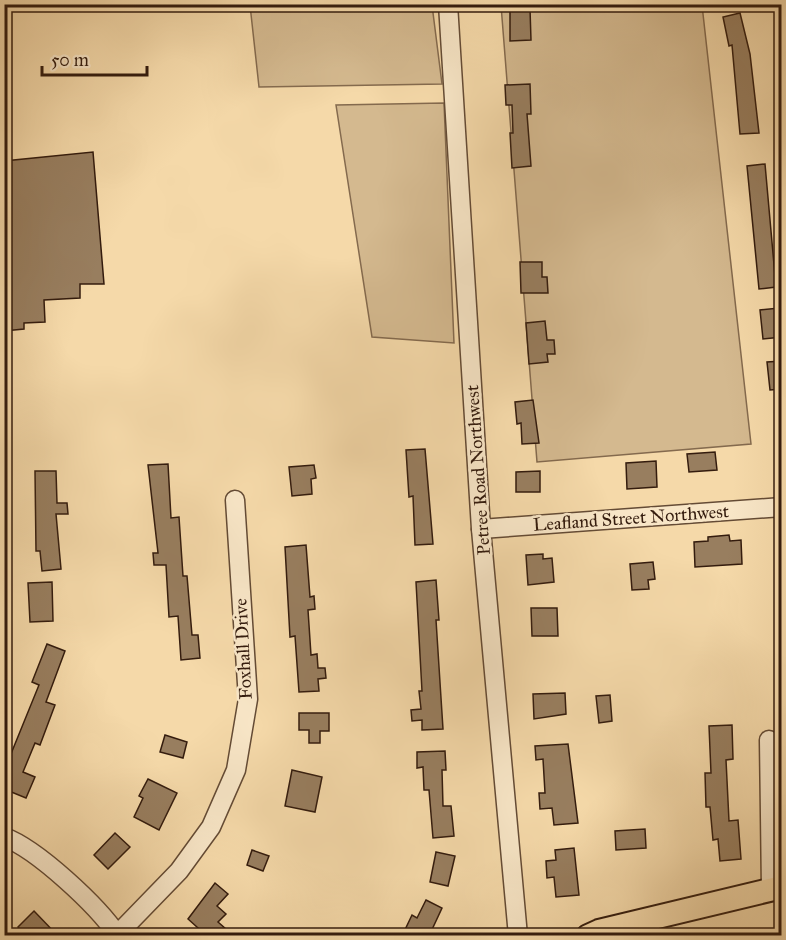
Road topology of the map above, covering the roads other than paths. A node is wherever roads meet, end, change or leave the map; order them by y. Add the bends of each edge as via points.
1 (448, 4) edge
2 (235, 501) dead end
3 (782, 507) edge
4 (481, 529) junction
5 (769, 740) dead end
6 (4, 837) edge
7 (776, 888) edge
8 (120, 935) edge
9 (518, 936) edge
10 (588, 936) edge

1 - 4 street, Petree Road Northwest
2 - 8 street, Foxhall Drive via 248,699 236,770 211,827 179,871
3 - 4 street, Leafland Street Northwest
4 - 9 street, Petree Road Northwest
5 - 7 street
6 - 8 street via 19,842 79,892
7 - 10 main road

